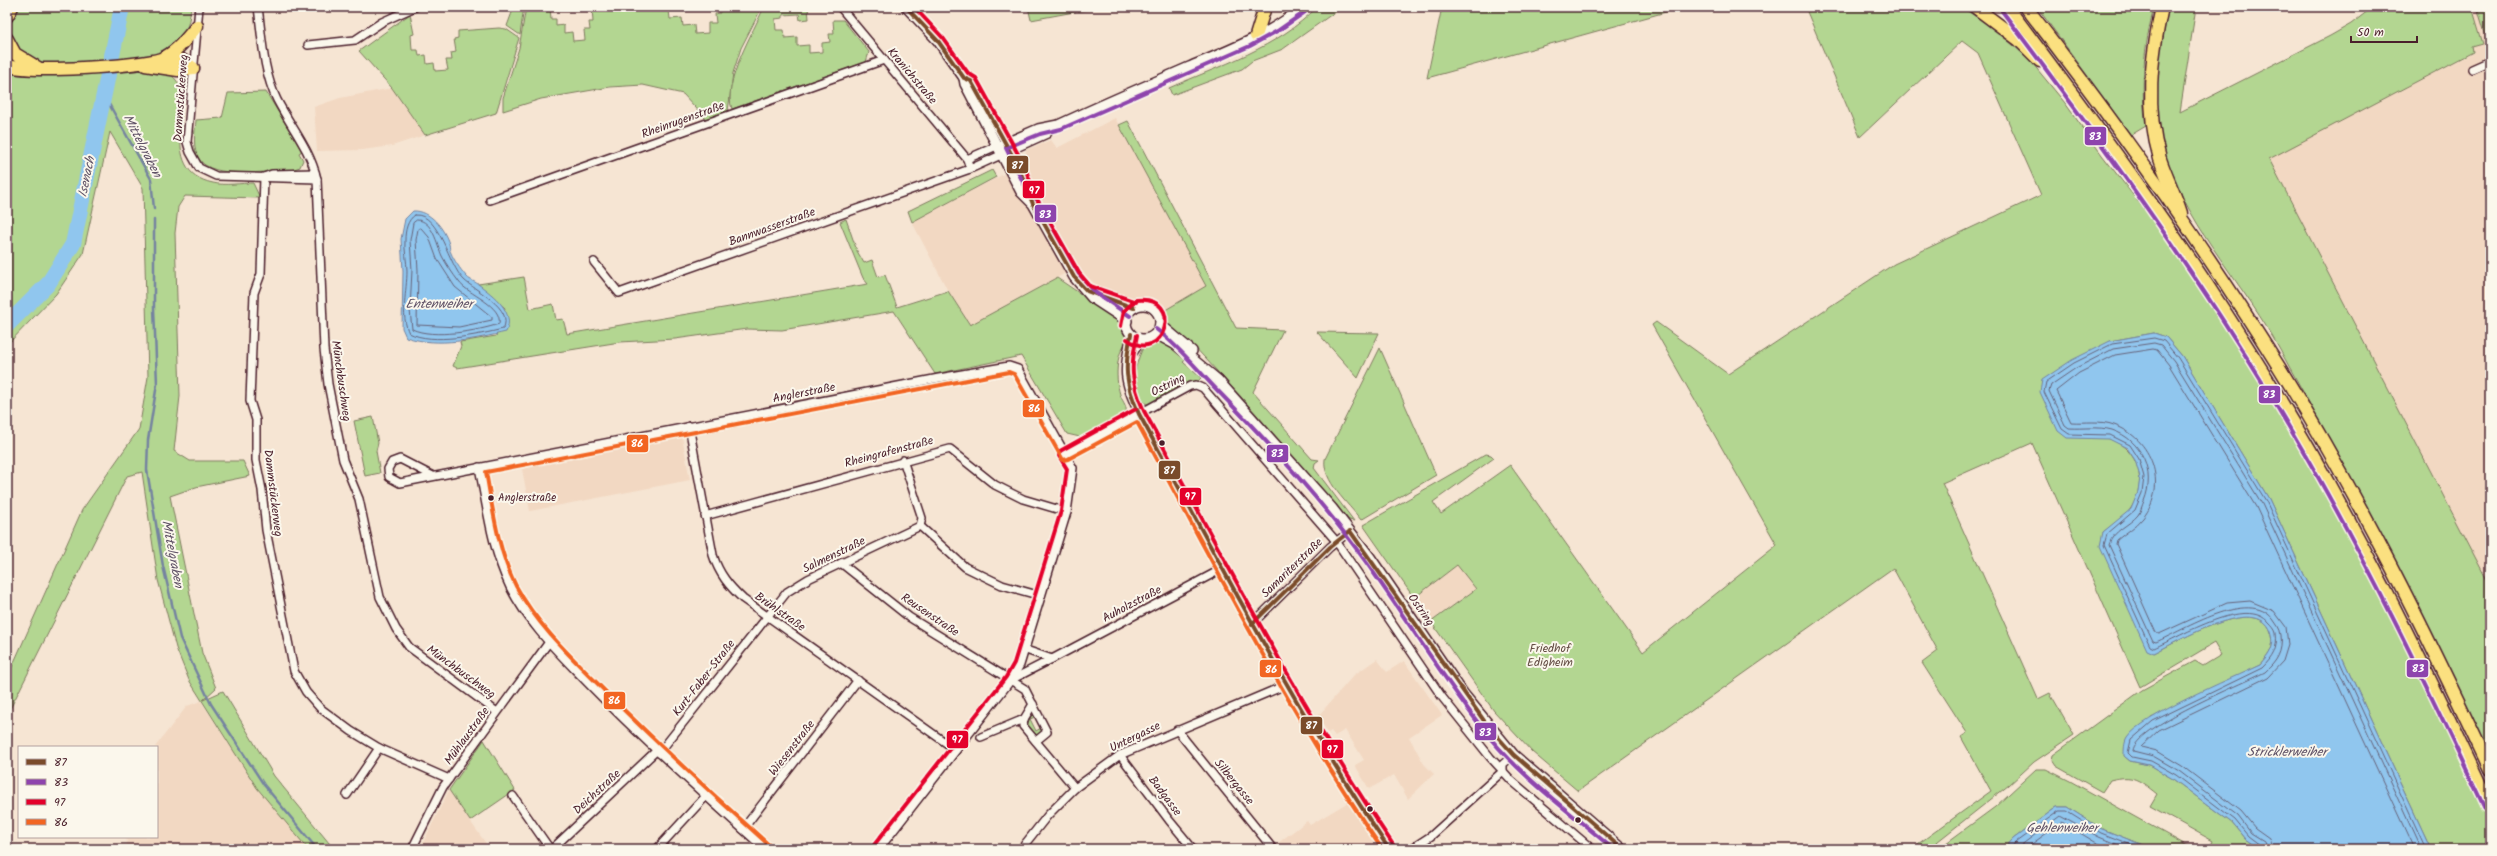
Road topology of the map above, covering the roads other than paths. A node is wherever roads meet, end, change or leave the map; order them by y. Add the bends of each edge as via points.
1 (12, 7) edge
2 (199, 7) edge
3 (258, 7) edge
4 (415, 7) edge
5 (840, 7) edge
6 (906, 7) edge
7 (1265, 7) edge
8 (1300, 7) edge
9 (1975, 7) edge
10 (2007, 7) edge
11 (2026, 7) edge
12 (2162, 7) edge
13 (7, 16) edge
14 (197, 26) junction
15 (1256, 36) junction
16 (7, 39) edge
17 (308, 45) dead end
18 (162, 59) junction
19 (884, 60) junction
20 (2490, 61) edge
21 (134, 63) junction
22 (7, 65) edge
23 (193, 68) junction
24 (40, 69) junction
25 (2472, 69) dead end
26 (2064, 82) junction
27 (1052, 126) junction
28 (1001, 143) junction
29 (1006, 153) junction
30 (967, 159) junction
31 (970, 169) junction
32 (316, 176) junction
33 (264, 177) junction
34 (490, 200) dead end
35 (2184, 224) junction
36 (594, 262) dead end
37 (1087, 291) junction
38 (1134, 308) junction
39 (1127, 321) junction
40 (1160, 324) junction
41 (1131, 334) junction
42 (1156, 334) junction
43 (1142, 339) junction
44 (1126, 364) junction
45 (1210, 374) junction
46 (1139, 414) junction
47 (689, 426) junction
48 (1065, 454) junction
49 (903, 460) junction
50 (479, 468) junction
51 (433, 476) junction
52 (1067, 512) junction
53 (705, 516) junction
54 (920, 526) junction
55 (1350, 531) junction
56 (1336, 541) junction
57 (841, 563) junction
58 (1222, 569) junction
59 (1041, 596) junction
60 (767, 616) junction
61 (1252, 624) junction
62 (549, 642) junction
63 (1026, 650) junction
64 (1050, 660) junction
65 (858, 680) junction
66 (1011, 680) junction
67 (1286, 685) junction
68 (1033, 704) junction
69 (497, 712) junction
70 (1024, 719) junction
71 (1177, 730) junction
72 (981, 737) dead end
73 (1036, 741) junction
74 (379, 748) junction
75 (956, 750) junction
76 (657, 752) junction
77 (1514, 754) junction
78 (1120, 755) junction
79 (2490, 769) edge
80 (1503, 771) junction
81 (449, 779) junction
82 (1075, 788) junction
83 (347, 795) dead end
84 (513, 796) dead end
85 (706, 796) junction
86 (2490, 806) edge
87 (743, 829) junction
88 (412, 849) edge
89 (551, 849) edge
90 (657, 849) edge
91 (765, 849) edge
92 (879, 849) edge
93 (1021, 849) edge
94 (1193, 849) edge
95 (1273, 849) edge
96 (1388, 849) edge
97 (1411, 849) edge
98 (1592, 849) edge
99 (1622, 849) edge

1 - 13 highway
2 - 14 street, Dammstückerweg
3 - 32 street, Münchbuschweg via 271,86 310,155
4 - 17 street via 382,22 355,40
5 - 19 street, Kranichstraße
6 - 28 street via 938,41 964,78 965,84
7 - 15 highway
8 - 15 street
9 - 26 highway via 2020,40
10 - 26 highway
11 - 35 highway via 2125,139
12 - 35 highway via 2151,73 2152,123
14 - 18 highway via 181,45
14 - 23 street, Dammstückerweg
15 - 27 street
16 - 24 highway via 15,54
18 - 21 highway
18 - 23 highway via 182,60
19 - 30 street, Kranichstraße
19 - 34 street, Rheinrugenstraße
20 - 25 street
21 - 23 highway via 178,70
21 - 24 highway
22 - 24 highway
23 - 33 street, Dammstückerweg via 187,142 193,160 199,168 216,176
26 - 86 highway via 2203,278 2305,443 2377,574
27 - 28 street via 1038,128
27 - 29 street, Bannwasserstraße via 1047,134
28 - 29 street
28 - 30 street
29 - 31 street, Bannwasserstraße
29 - 37 street via 1022,192 1033,204 1074,277
30 - 31 street
31 - 36 street, Bannwasserstraße via 619,293
32 - 33 street, Dammstückerweg via 272,174
32 - 69 street, Münchbuschweg via 328,384 343,460 359,500 380,597 396,629 409,647
33 - 74 street, Dammstückerweg via 261,274 254,293 250,401 256,420 256,460 266,530 290,652 294,671 306,692 320,708
35 - 79 highway via 2280,369 2390,563
37 - 38 street
37 - 39 street via 1092,298
38 - 39 street
38 - 40 street via 1143,305 1152,307 1158,313
39 - 41 street
40 - 42 street
40 - 45 street, Ostring via 1181,340
41 - 43 street
41 - 44 street
42 - 43 street
42 - 45 street, Ostring via 1176,345
43 - 44 street
44 - 46 street via 1126,387
45 - 55 street, Ostring via 1304,475
46 - 48 street, Ostring
46 - 56 street, Ostring via 1190,386 1203,388
46 - 58 street
47 - 48 street, Anglerstraße via 1015,366
47 - 50 street, Anglerstraße
47 - 53 street, Brühlstraße
48 - 52 street via 1073,468
49 - 52 street, Rheingrafenstraße via 950,449 995,485 1023,499
49 - 53 street, Rheingrafenstraße
49 - 54 street via 922,518
50 - 51 street, Anglerstraße
50 - 62 street via 504,573 518,601
51 - 51 street, Anglerstraße via 400,459 392,462 388,469 389,477 400,483
52 - 59 street
53 - 60 street, Brühlstraße via 713,555 720,573 734,591
54 - 57 street, Salmenstraße
54 - 59 street via 965,567 1002,585
55 - 56 street, Samariterstraße
55 - 77 street, Ostring via 1463,693
56 - 61 street, Samariterstraße
56 - 80 street, Ostring via 1442,697
57 - 60 street, Salmenstraße via 787,592
57 - 66 street, Reusenstraße via 909,617
58 - 61 street
58 - 64 street, Auholzstraße
59 - 63 street
60 - 65 street, Brühlstraße
60 - 76 street, Kurt-Faber-Straße
61 - 67 street
62 - 69 street, Mühlaustraße
62 - 76 street
63 - 64 street
63 - 66 street
64 - 66 street, Auholzstraße
65 - 75 street, Brühlstraße
65 - 87 street, Wiesenstraße
66 - 68 street, Reusenstraße via 1026,689
66 - 75 street
67 - 71 street, Untergasse
67 - 96 street via 1350,793
68 - 70 street
68 - 73 street, Reusenstraße via 1047,732
69 - 81 street, Mühlaustraße
70 - 72 street
70 - 73 street via 1024,726
71 - 78 street, Untergasse
71 - 95 street, Silbergasse
73 - 82 street
74 - 81 street, Dammstückerweg
74 - 83 street
75 - 92 street
76 - 85 street
76 - 89 street, Deichstraße
77 - 80 street via 1503,764
77 - 99 street, Ostring
78 - 82 street, Untergasse
78 - 94 street, Badgasse
80 - 97 street via 1431,836
80 - 98 street, Ostring
81 - 88 street, Mühlaustraße
82 - 93 street, Untergasse via 1048,815
84 - 89 street
85 - 87 street
85 - 90 street
87 - 91 street

